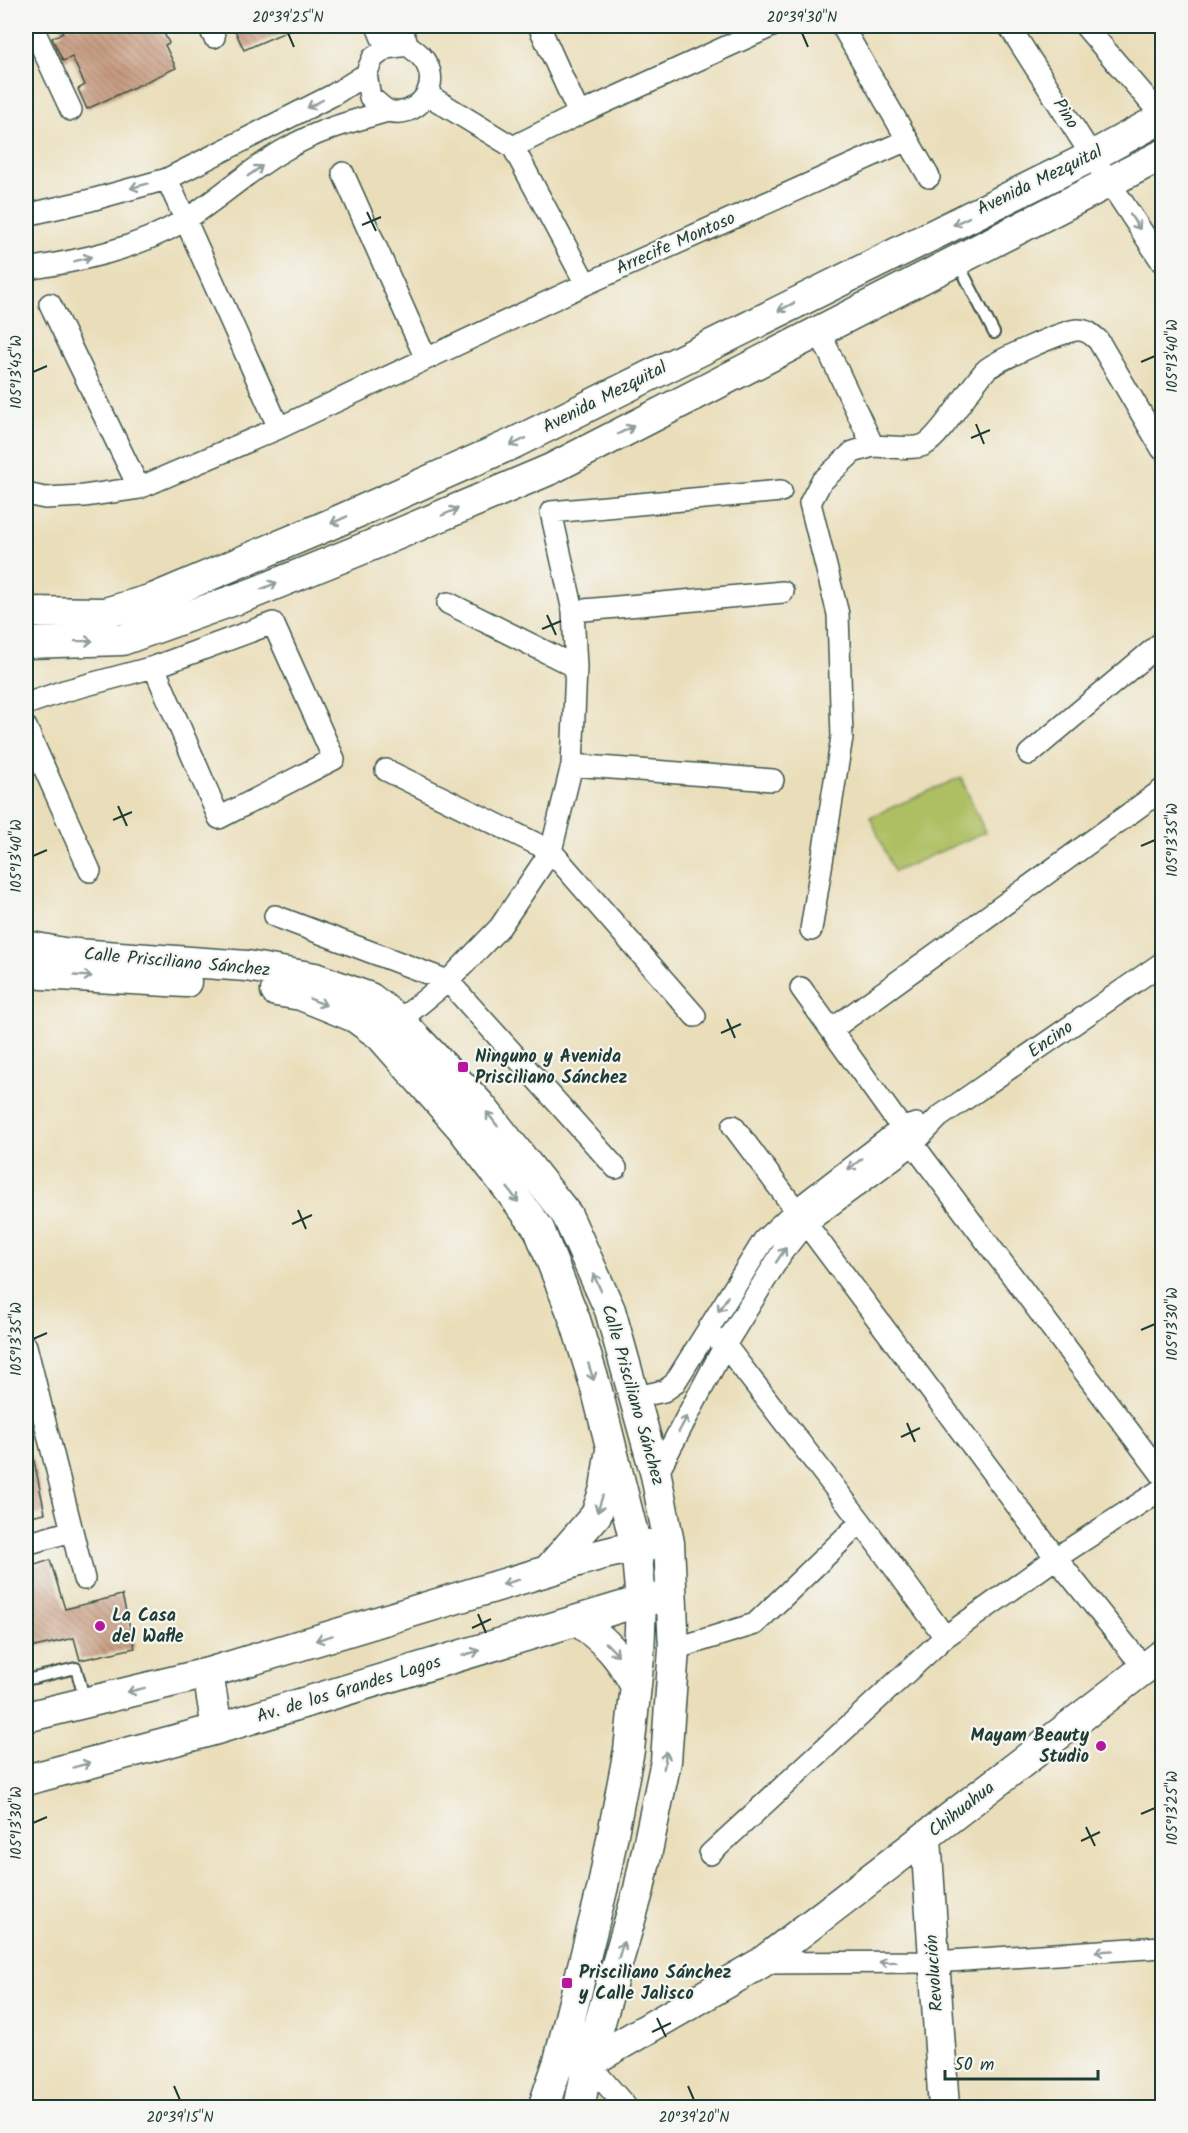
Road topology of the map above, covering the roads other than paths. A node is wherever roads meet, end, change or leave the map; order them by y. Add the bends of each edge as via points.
1 (32, 26) edge
2 (377, 26) edge
3 (399, 26) edge
4 (539, 26) edge
5 (772, 26) edge
6 (842, 26) edge
7 (1009, 26) edge
8 (1085, 26) edge
9 (408, 45) junction
10 (386, 48) junction
11 (366, 74) junction
12 (428, 95) junction
13 (71, 110) dead end
14 (388, 111) junction
15 (579, 114) junction
16 (1162, 117) edge
17 (907, 140) junction
18 (513, 147) junction
19 (1162, 155) edge
20 (1092, 156) junction
21 (343, 173) dead end
22 (929, 177) dead end
23 (167, 179) junction
24 (1108, 182) junction
25 (26, 215) edge
26 (184, 220) junction
27 (956, 260) junction
28 (1162, 261) edge
29 (26, 270) edge
30 (586, 284) junction
31 (50, 304) dead end
32 (819, 331) junction
33 (994, 333) dead end
34 (426, 359) junction
35 (279, 428) junction
36 (873, 446) junction
37 (1162, 449) edge
38 (139, 488) junction
39 (782, 491) dead end
40 (26, 494) edge
41 (783, 592) dead end
42 (448, 603) dead end
43 (573, 611) junction
44 (26, 612) edge
45 (1162, 642) edge
46 (26, 643) edge
47 (154, 667) junction
48 (576, 667) junction
49 (26, 704) edge
50 (26, 727) edge
51 (1029, 754) dead end
52 (572, 765) junction
53 (386, 770) dead end
54 (773, 780) dead end
55 (1162, 790) edge
56 (551, 851) junction
57 (90, 871) dead end
58 (274, 916) dead end
59 (811, 930) dead end
60 (26, 946) edge
61 (1162, 963) edge
62 (26, 969) edge
63 (448, 981) junction
64 (801, 988) dead end
65 (695, 1016) dead end
66 (390, 1028) junction
67 (831, 1030) junction
68 (733, 1126) dead end
69 (907, 1136) junction
70 (616, 1168) dead end
71 (800, 1217) junction
72 (706, 1331) junction
73 (725, 1345) junction
74 (26, 1346) edge
75 (636, 1397) junction
76 (612, 1446) junction
77 (656, 1475) junction
78 (1162, 1475) edge
79 (1162, 1490) edge
80 (861, 1522) junction
81 (72, 1531) junction
82 (669, 1543) junction
83 (26, 1544) edge
84 (636, 1546) junction
85 (1056, 1558) junction
86 (547, 1571) junction
87 (84, 1579) dead end
88 (672, 1597) junction
89 (641, 1601) junction
90 (578, 1621) junction
91 (945, 1637) junction
92 (674, 1649) junction
93 (1154, 1662) edge
94 (208, 1673) junction
95 (26, 1680) edge
96 (636, 1686) junction
97 (85, 1703) junction
98 (26, 1717) edge
99 (217, 1730) junction
100 (26, 1780) edge
101 (926, 1838) junction
102 (710, 1854) dead end
103 (1162, 1947) edge
104 (935, 1962) junction
105 (761, 1964) junction
106 (574, 2062) junction
107 (543, 2108) edge
108 (579, 2108) edge
109 (627, 2108) edge
110 (944, 2108) edge

1 - 13 street
2 - 10 street
3 - 9 street
4 - 15 street
5 - 15 street
6 - 17 street
7 - 20 street, Pino
8 - 16 street
9 - 10 street
9 - 12 street via 429,67
10 - 11 street via 373,58
11 - 14 street via 370,97
11 -> 23 street via 333,95
12 - 14 street via 403,112
12 - 18 street
26 -> 14 street via 285,149 325,129
15 - 18 street
16 - 20 street, Avenida Mezquital
17 - 22 street
17 - 30 street, Arrecife Montoso
18 - 30 street
19 - 24 street, Avenida Mezquital
20 - 24 street, Pino
20 -> 44 street, Avenida Mezquital via 514,443 321,528 153,599 105,613
21 - 34 street
23 -> 25 street
23 - 26 street
24 - 27 street, Avenida Mezquital
24 -> 28 street, Pino
29 -> 26 street via 136,244
26 - 35 street
27 - 32 street, Avenida Mezquital
27 - 33 lane
30 - 34 street, Arrecife Montoso
31 - 38 street
32 - 36 street
46 -> 32 street, Avenida Mezquital via 122,640 251,594 551,469
34 - 35 street, Arrecife Montoso
35 - 38 street, Arrecife Montoso
36 - 37 street via 923,445 935,436 987,369 1076,329 1088,331 1098,340
36 - 59 street via 853,452 821,482 810,502 838,614 842,737
38 - 40 street, Arrecife Montoso via 84,496 45,498
39 - 43 street via 550,512
41 - 43 street
42 - 48 street
43 - 48 street
45 - 51 street
47 - 47 street via 273,623 334,759 219,818
47 - 49 street
48 - 52 street
50 - 57 street
52 - 54 street
52 - 56 street
53 - 56 street
55 - 67 street
56 - 63 street via 500,927
56 - 65 street
58 - 63 street
60 - 66 street, Calle Prisciliano Sánchez via 63,953 247,966 315,978 370,998
61 - 69 street, Encino
62 -> 66 street, Calle Prisciliano Sánchez via 42,974 239,986 301,995
63 - 66 street
63 - 70 street
64 - 67 street
75 -> 66 street, Calle Prisciliano Sánchez via 610,1310 567,1215 480,1105
66 -> 76 street, Calle Prisciliano Sánchez via 539,1229 575,1320
67 - 69 street
68 - 71 street
69 - 71 street, Encino
69 - 78 street
71 -> 72 street via 764,1240
73 -> 71 street
71 - 85 street
72 - 73 street
72 - 75 street via 674,1384 664,1391
77 -> 73 street
73 - 80 street
74 - 81 street
75 - 77 street, Calle Prisciliano Sánchez
76 - 84 street, Calle Prisciliano Sánchez
76 -> 86 street via 596,1515
77 - 82 street, Calle Prisciliano Sánchez
79 - 85 street
80 - 91 street
80 - 92 street via 755,1624
81 - 83 street
81 - 87 street
82 - 84 street
82 - 88 street, Calle Prisciliano Sánchez
84 - 86 street
84 - 89 street, Calle Prisciliano Sánchez
85 - 91 street
85 - 93 street
86 -> 94 street
88 - 89 street, Av. de los Grandes Lagos
88 - 92 street, Calle Prisciliano Sánchez
89 - 90 street, Av. de los Grandes Lagos
89 - 96 street, Calle Prisciliano Sánchez
90 -> 96 street via 619,1656
99 -> 90 street, Av. de los Grandes Lagos
91 - 102 street
106 -> 92 street, Calle Prisciliano Sánchez via 639,1889 664,1773
93 - 101 street, Chihuahua
94 -> 97 street
94 - 99 street
95 - 97 lane via 76,1668
96 - 106 street, Calle Prisciliano Sánchez via 629,1750
97 - 98 street
100 -> 99 street, Av. de los Grandes Lagos
101 - 104 street, Revolución
101 - 105 street, Chihuahua
103 -> 104 street, Chihuahua
104 -> 105 street, Chihuahua
104 - 110 street, Revolución
105 - 106 street, Chihuahua
106 - 107 street, Calle Prisciliano Sánchez
106 - 108 street, Calle Prisciliano Sánchez
106 - 109 street

